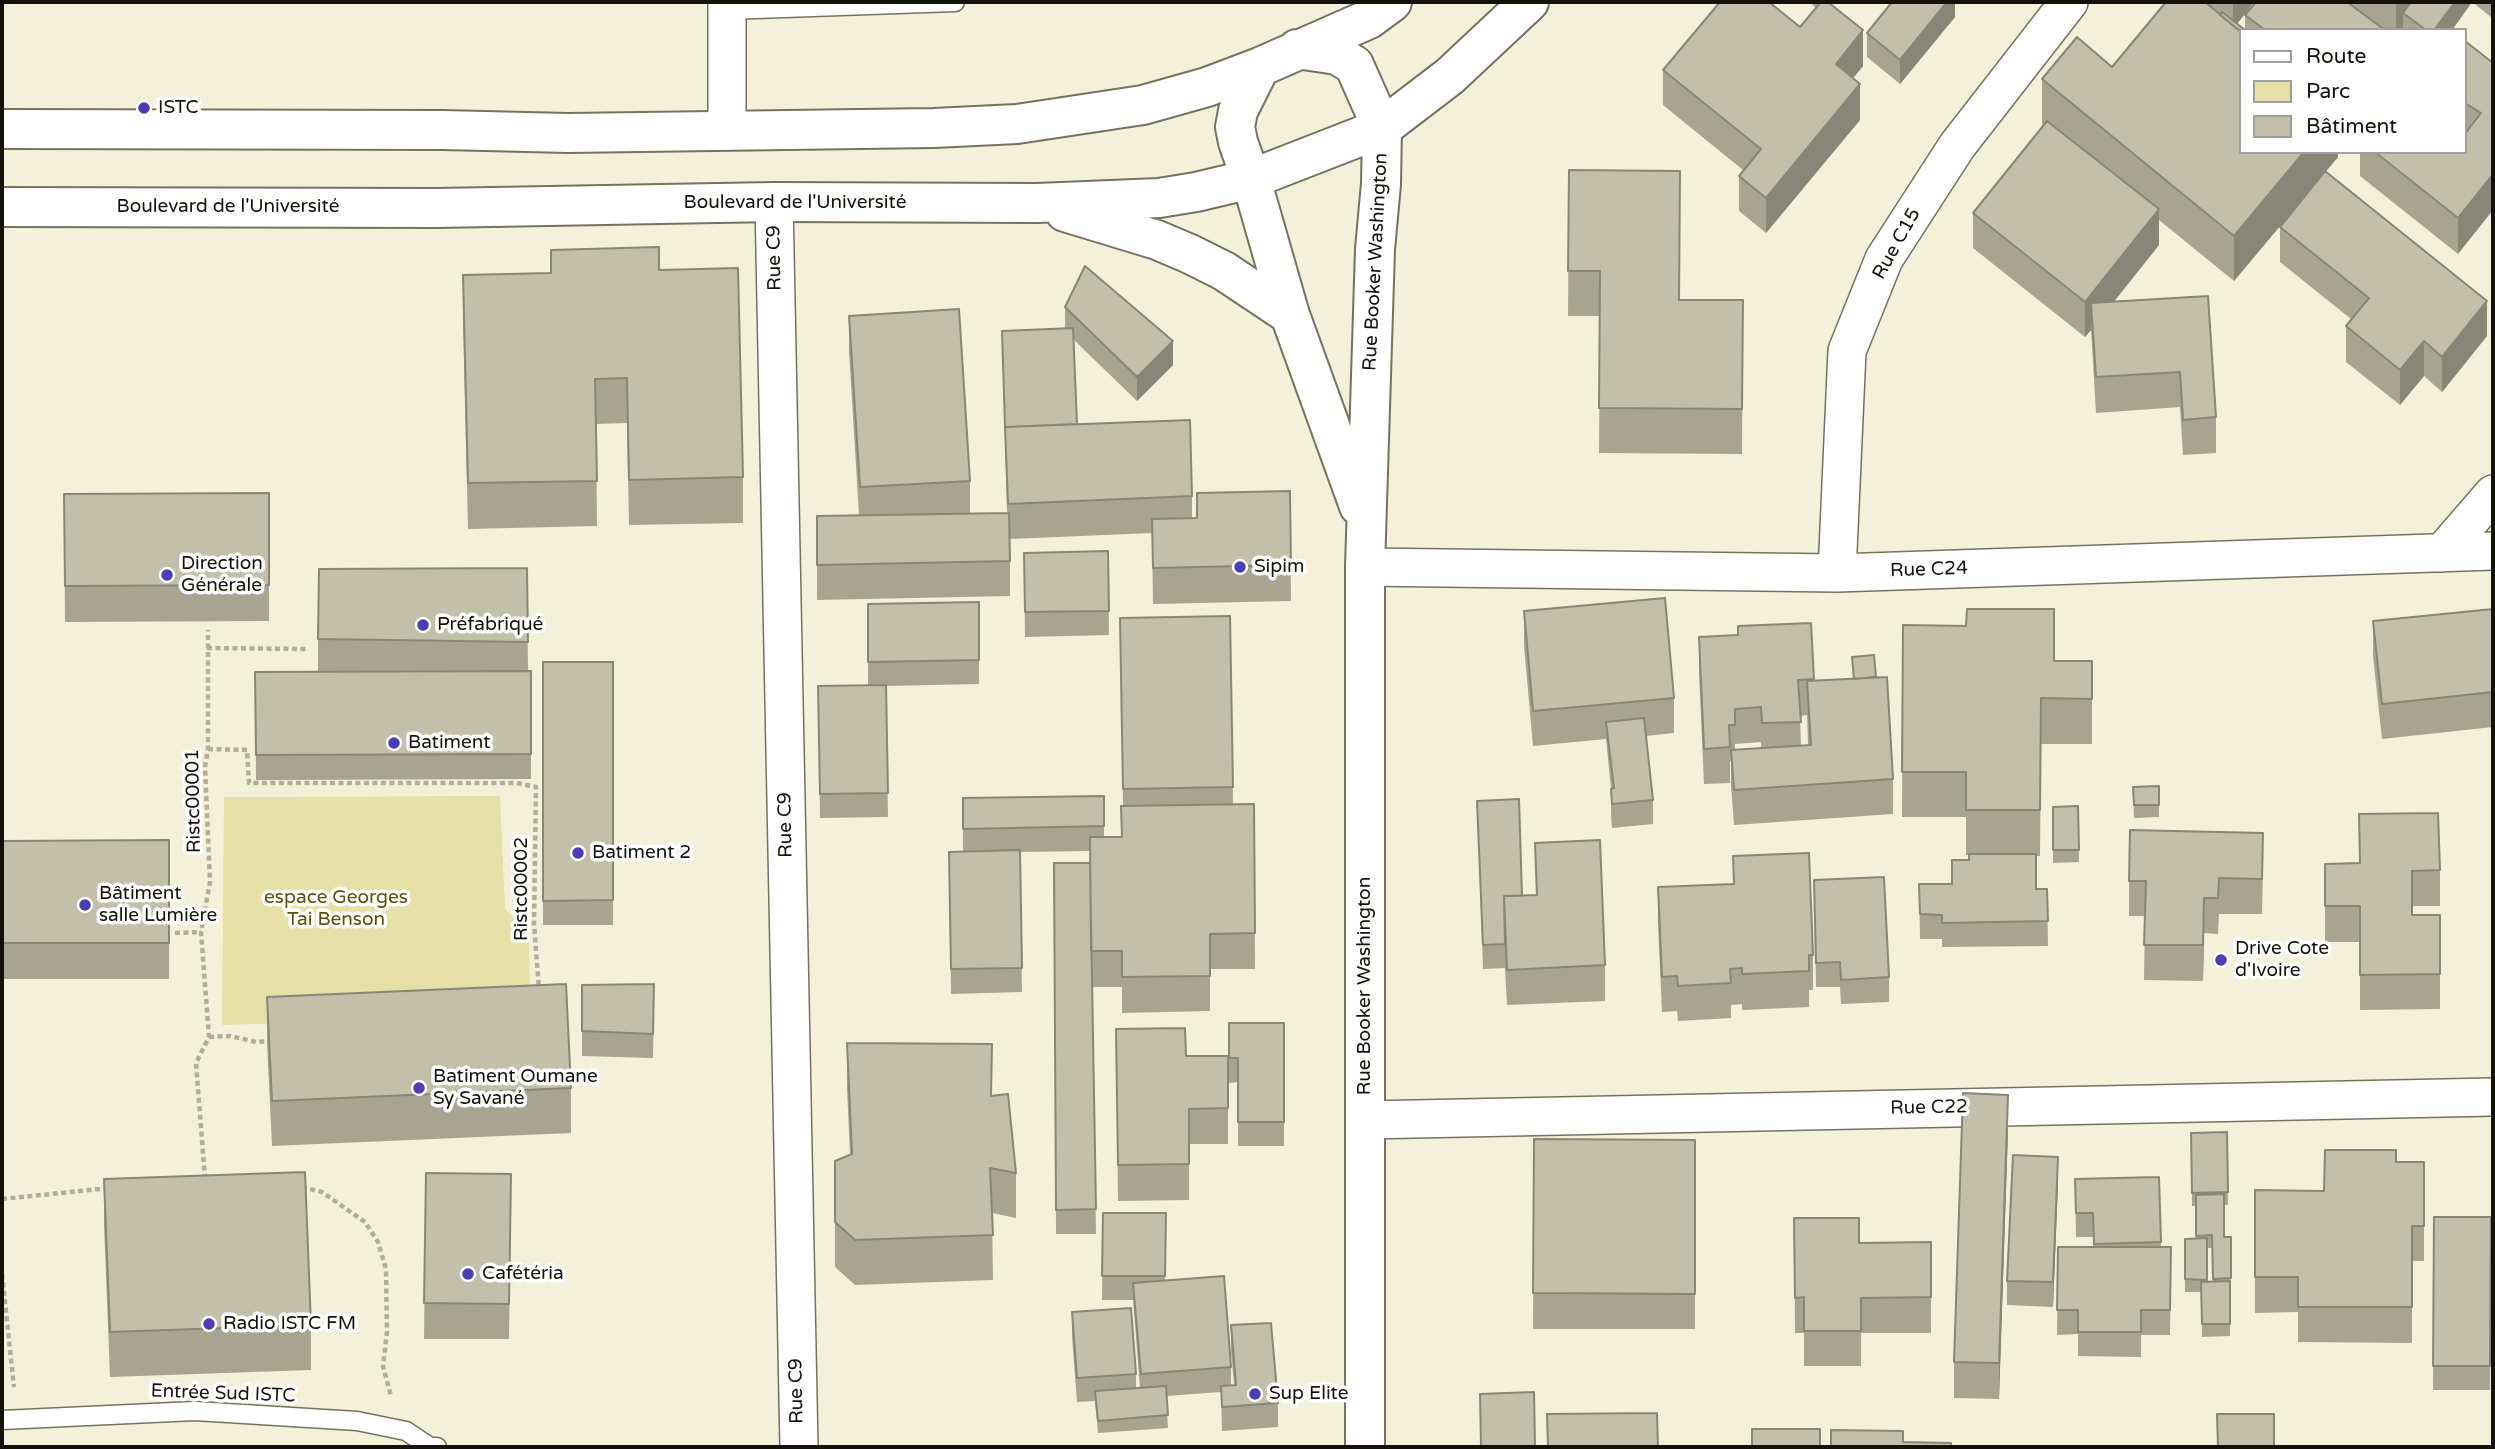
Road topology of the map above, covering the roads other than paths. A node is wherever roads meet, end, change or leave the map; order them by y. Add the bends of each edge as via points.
1 (955, 2) edge
2 (1392, 2) edge
3 (1530, 2) edge
4 (2069, 2) edge
5 (727, 6) edge
6 (1297, 49) junction
7 (1260, 67) junction
8 (1382, 128) junction
9 (2, 130) edge
10 (727, 131) junction
11 (1251, 179) junction
12 (774, 202) junction
13 (1037, 203) junction
14 (2, 207) edge
15 (1290, 314) junction
16 (2493, 494) edge
17 (1366, 524) junction
18 (2493, 551) edge
19 (2442, 553) junction
20 (1365, 567) junction
21 (1837, 573) junction
22 (2493, 1097) edge
23 (1365, 1119) junction
24 (10, 1419) edge
25 (437, 1447) edge
26 (799, 1447) edge
27 (1365, 1447) edge

1 - 5 lane
2 - 6 street via 1369,19
3 - 8 street, Boulevard de l'Université via 1450,76
4 - 21 street, Rue C15 via 1957,146 1884,259 1847,351
5 - 10 street
6 - 7 street
6 - 8 street, Rue Booker Washington via 1337,55 1354,65
7 - 10 street via 1143,105 1017,124
7 - 11 street, Rue Booker Washington via 1235,127
8 - 11 street, Boulevard de l'Université
8 - 17 street, Rue Booker Washington
9 - 10 street
11 - 13 street, Boulevard de l'Université via 1159,198
11 - 15 street, Rue Booker Washington
12 - 13 street, Boulevard de l'Université
12 - 14 street, Boulevard de l'Université via 436,208
12 - 26 street, Rue C9
13 - 15 street via 1168,245 1224,271
15 - 17 street, Rue Booker Washington
16 - 19 street
17 - 20 street, Rue Booker Washington
18 - 19 street, Rue C24
19 - 21 street, Rue C24
20 - 21 street, Rue C24
20 - 23 street, Rue Booker Washington
22 - 23 street, Rue C22
23 - 27 street, Rue Booker Washington
24 - 25 lane, Entrée Sud ISTC via 195,1411 357,1422 406,1431

